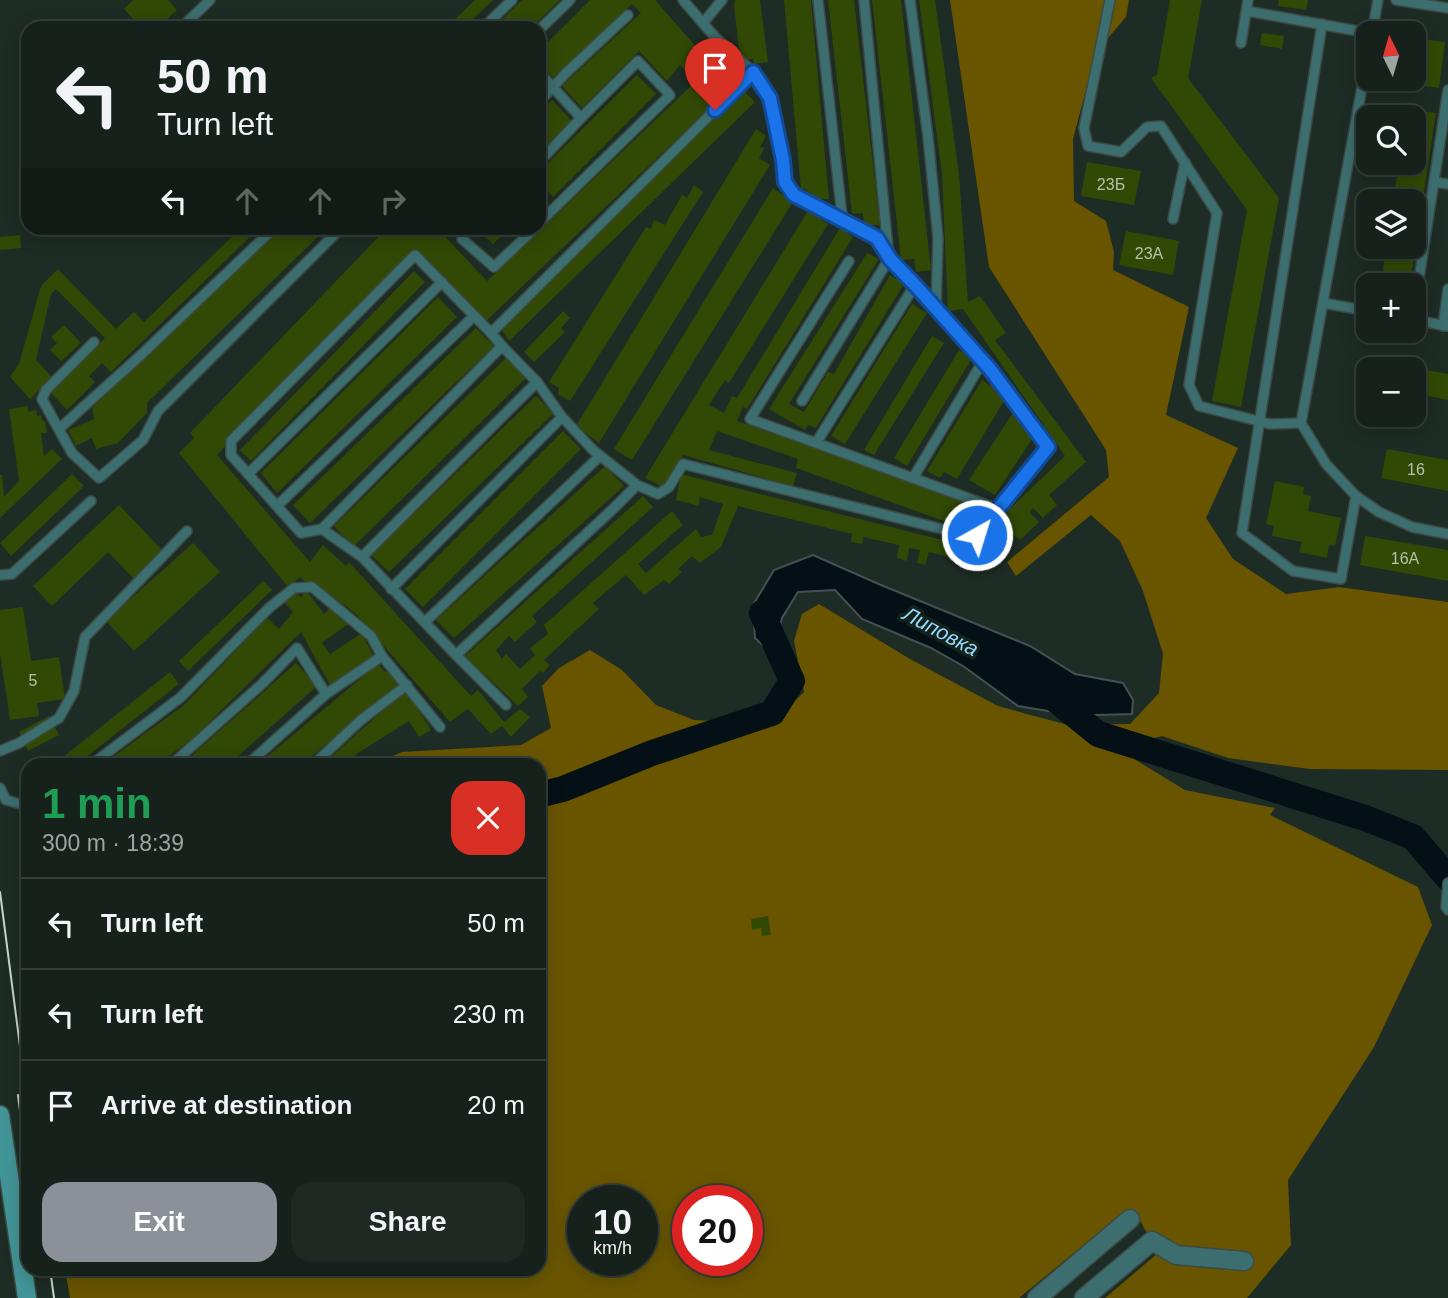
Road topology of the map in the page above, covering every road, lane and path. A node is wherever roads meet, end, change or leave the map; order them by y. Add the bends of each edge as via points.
1 (210, 0) edge
2 (512, 0) edge
3 (570, 0) edge
4 (683, 0) edge
5 (722, 0) edge
6 (818, 0) edge
7 (864, 0) edge
8 (910, 0) edge
9 (1111, 0) edge
10 (1248, 0) edge
11 (1378, 0) edge
12 (1396, 0) edge
13 (1448, 8) edge
14 (1247, 11) junction
15 (628, 15) dead end
16 (188, 21) edge
17 (490, 21) edge
18 (1374, 21) edge
19 (546, 23) edge
20 (703, 23) junction
21 (1322, 24) junction
22 (1356, 30) edge
23 (1241, 43) dead end
24 (753, 72) junction
25 (546, 79) edge
26 (554, 88) junction
27 (1448, 90) edge
28 (1361, 91) edge
29 (546, 95) edge
30 (581, 118) junction
31 (546, 155) edge
32 (1185, 162) junction
33 (1434, 181) junction
34 (1448, 184) edge
35 (546, 216) edge
36 (842, 216) dead end
37 (1173, 219) dead end
38 (267, 235) edge
39 (334, 235) edge
40 (528, 235) edge
41 (462, 239) dead end
42 (890, 259) junction
43 (849, 261) dead end
44 (1420, 273) edge
45 (442, 282) junction
46 (915, 285) junction
47 (1448, 289) edge
48 (1323, 303) junction
49 (936, 310) junction
50 (1356, 310) edge
51 (474, 316) junction
52 (1426, 322) edge
53 (1445, 326) edge
54 (491, 333) junction
55 (94, 342) dead end
56 (502, 346) junction
57 (983, 361) junction
58 (537, 382) junction
59 (802, 401) dead end
60 (562, 417) junction
61 (1259, 422) junction
62 (1301, 423) junction
63 (58, 429) junction
64 (816, 443) junction
65 (600, 456) junction
66 (248, 474) junction
67 (913, 478) junction
68 (637, 485) junction
69 (1356, 496) junction
70 (91, 501) dead end
71 (277, 506) junction
72 (998, 509) junction
73 (322, 529) junction
74 (187, 531) dead end
75 (1448, 534) edge
76 (362, 557) junction
77 (0, 575) edge
78 (391, 589) junction
79 (425, 622) junction
80 (456, 655) junction
81 (383, 656) junction
82 (407, 685) junction
83 (327, 694) junction
84 (506, 705) dead end
85 (440, 727) dead end
86 (0, 751) edge
87 (100, 758) edge
88 (179, 758) edge
89 (255, 758) edge
90 (320, 758) edge
91 (0, 788) edge
92 (21, 804) edge
93 (1448, 883) edge
94 (1447, 890) edge
95 (1448, 910) edge
96 (0, 1115) edge
97 (1130, 1219) dead end
98 (21, 1257) edge
99 (1244, 1261) dead end
100 (24, 1276) edge
101 (27, 1298) edge
102 (1037, 1298) edge
103 (1084, 1298) edge

1 - 16 lane
2 - 17 lane
3 - 19 lane
4 - 20 lane
5 - 20 lane
6 - 36 lane
7 - 42 lane
8 - 49 lane via 938,238
9 - 32 lane via 1084,128 1088,146 1121,152 1147,127 1161,126
10 - 14 lane
11 - 18 lane
12 - 13 lane
14 - 21 lane
14 - 23 lane
15 - 26 lane
20 - 24 lane
21 - 22 lane
21 - 61 lane
24 - 42 lane via 770,98 785,182 794,195 877,238
24 - 54 lane
25 - 26 lane
26 - 29 lane
26 - 30 lane
27 - 33 lane
28 - 48 lane
30 - 31 lane
30 - 35 lane via 638,61 670,95
32 - 37 lane
32 - 61 lane via 1217,213 1189,385 1199,406
33 - 34 lane
33 - 44 lane
38 - 63 lane
39 - 63 lane via 158,411 143,440 99,478 72,453
40 - 41 lane via 494,267
42 - 46 lane
42 - 59 lane
43 - 64 lane via 750,419
45 - 51 lane
45 - 66 lane
45 - 66 lane via 415,255 231,441 231,455
46 - 49 lane
46 - 64 lane
47 - 53 lane
48 - 50 lane
48 - 62 lane
49 - 57 lane
51 - 54 lane
51 - 71 lane
52 - 53 lane
54 - 56 lane
55 - 63 lane via 42,399
56 - 58 lane
56 - 73 lane
57 - 67 lane
57 - 72 lane via 1048,447
58 - 60 lane
58 - 76 lane
60 - 65 lane
60 - 78 lane
61 - 62 lane
61 - 69 lane via 1242,533 1293,570 1341,579
62 - 69 lane via 1326,464
64 - 67 lane
65 - 68 lane
65 - 79 lane
66 - 71 lane
67 - 72 lane
68 - 72 lane via 658,494 683,464 977,535
68 - 80 lane
69 - 75 lane via 1412,527
70 - 77 lane via 12,574
71 - 73 lane via 301,533
73 - 76 lane
74 - 86 lane via 85,637 75,691 59,718
76 - 78 lane
78 - 79 lane
79 - 80 lane
80 - 84 lane
81 - 82 lane
81 - 83 lane
81 - 87 lane via 371,636 312,587 294,588 181,696
82 - 85 lane
82 - 90 lane
83 - 88 lane via 297,648
83 - 89 lane
91 - 92 lane via 6,800
93 - 94 lane
94 - 95 lane
96 - 98 street
97 - 102 street
99 - 103 street via 1176,1255 1152,1241
100 - 101 street

